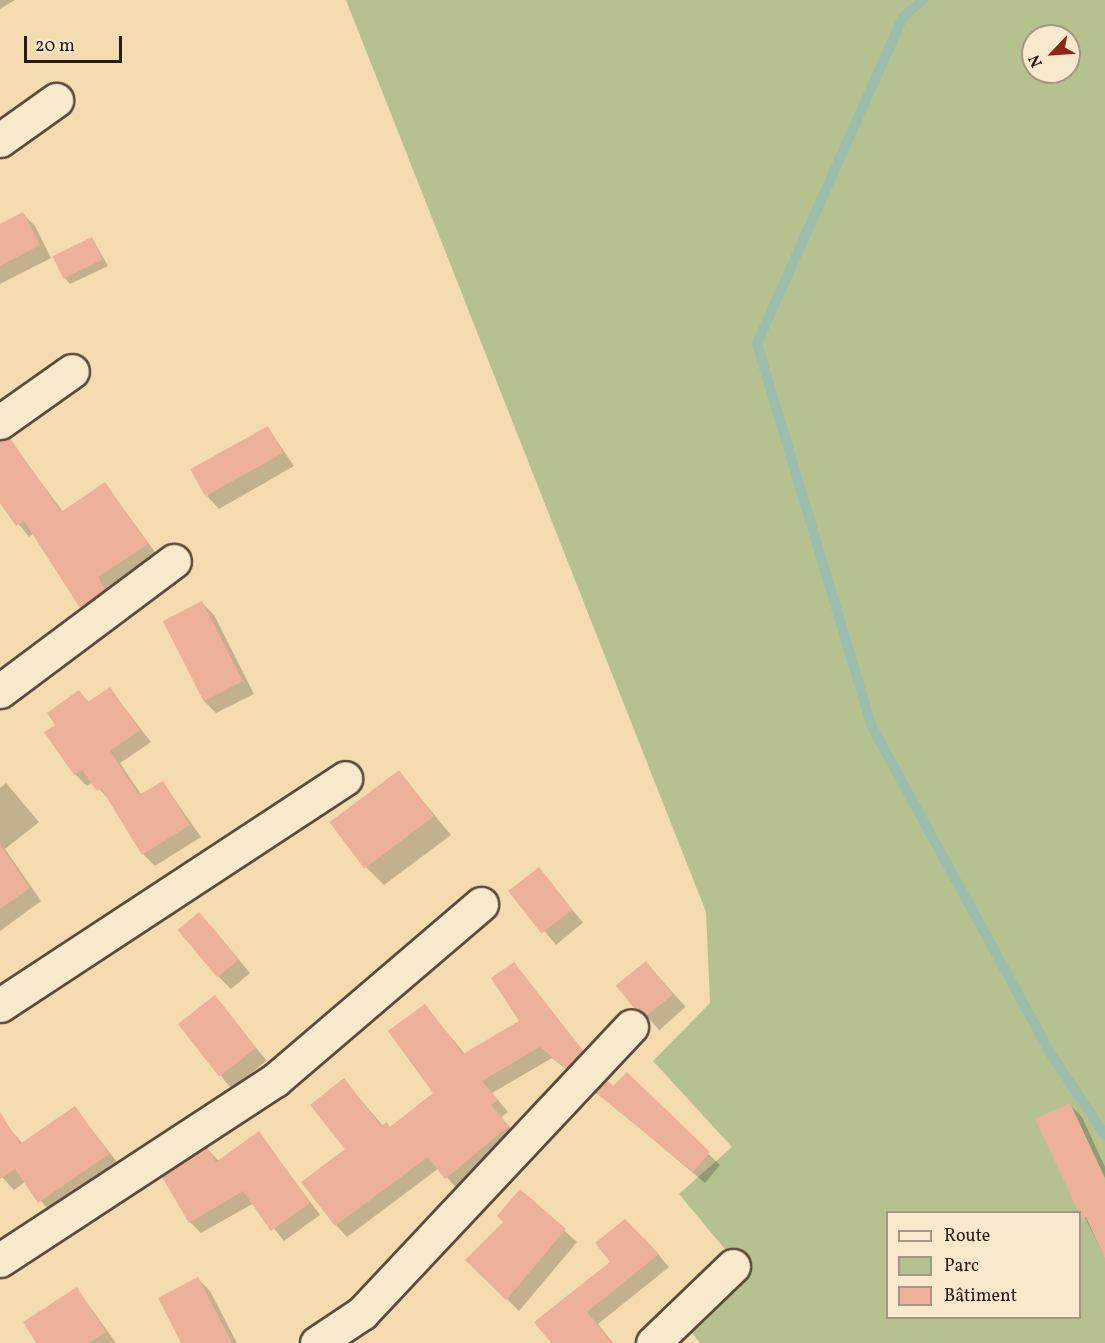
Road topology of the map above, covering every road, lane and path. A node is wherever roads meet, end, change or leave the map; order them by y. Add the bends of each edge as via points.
1 (56, 100) dead end
2 (0, 140) edge
3 (72, 371) dead end
4 (0, 422) edge
5 (174, 561) dead end
6 (0, 691) edge
7 (345, 778) dead end
8 (481, 904) dead end
9 (0, 1005) edge
10 (631, 1027) dead end
11 (0, 1260) edge
12 (733, 1266) dead end
13 (317, 1343) edge
14 (654, 1343) edge

1 - 2 street
3 - 4 street
5 - 6 street
7 - 9 street
8 - 11 street via 275,1080
10 - 13 street via 362,1313
12 - 14 street

